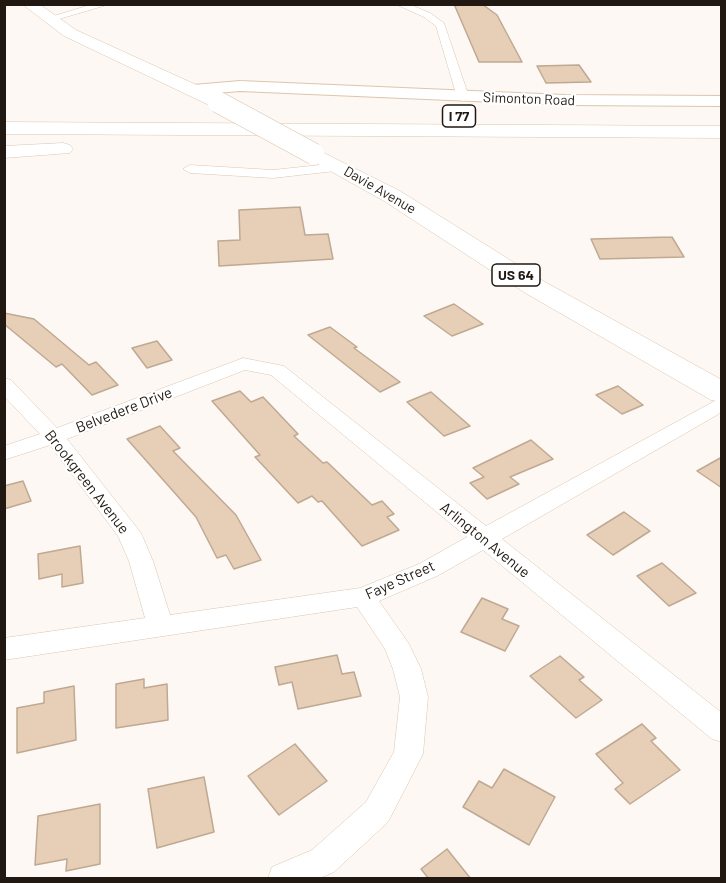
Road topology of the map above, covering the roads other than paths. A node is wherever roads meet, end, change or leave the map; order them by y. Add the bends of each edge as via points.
1 (29, 4) edge
2 (106, 4) edge
3 (399, 4) edge
4 (49, 19) junction
5 (193, 90) junction
6 (463, 97) junction
7 (722, 101) edge
8 (4, 113) edge
9 (722, 116) edge
10 (4, 128) edge
11 (233, 130) junction
12 (567, 132) junction
13 (722, 132) edge
14 (4, 133) edge
15 (4, 152) edge
16 (339, 167) junction
17 (190, 169) dead end
18 (243, 364) joint
19 (4, 384) edge
20 (722, 393) edge
21 (722, 403) edge
22 (54, 437) junction
23 (4, 453) edge
24 (483, 538) junction
25 (363, 597) junction
26 (160, 626) junction
27 (4, 649) edge
28 (722, 730) edge
29 (284, 879) edge

1 - 4 main road, Davie Avenue / US 64
2 - 4 street
3 - 6 street via 441,25
4 - 5 main road, Davie Avenue / US 64 via 70,33
5 - 6 street, Simonton Road via 240,86
5 - 16 main road, Davie Avenue / US 64, bridge
6 - 7 street, Simonton Road
8 - 9 main road, I 77
10 - 11 main road, I 77
11 - 12 main road, I 77
11 - 14 main road
12 - 13 main road, I 77
12 - 15 main road
16 - 17 street via 273,174
16 - 20 main road, Davie Avenue / US 64 via 418,212 536,288
18 - 22 street, Belvedere Drive
18 - 24 street, Arlington Avenue via 277,370
19 - 22 street, Brookgreen Avenue
21 - 24 street, Faye Street
22 - 23 street, Belvedere Drive
22 - 26 street, Brookgreen Avenue via 129,533
24 - 25 street, Faye Street via 428,570
24 - 28 street, Arlington Avenue
25 - 26 street, Faye Street
25 - 29 street via 396,644 407,669 414,697 408,754 377,812 323,861
26 - 27 street, Faye Street

